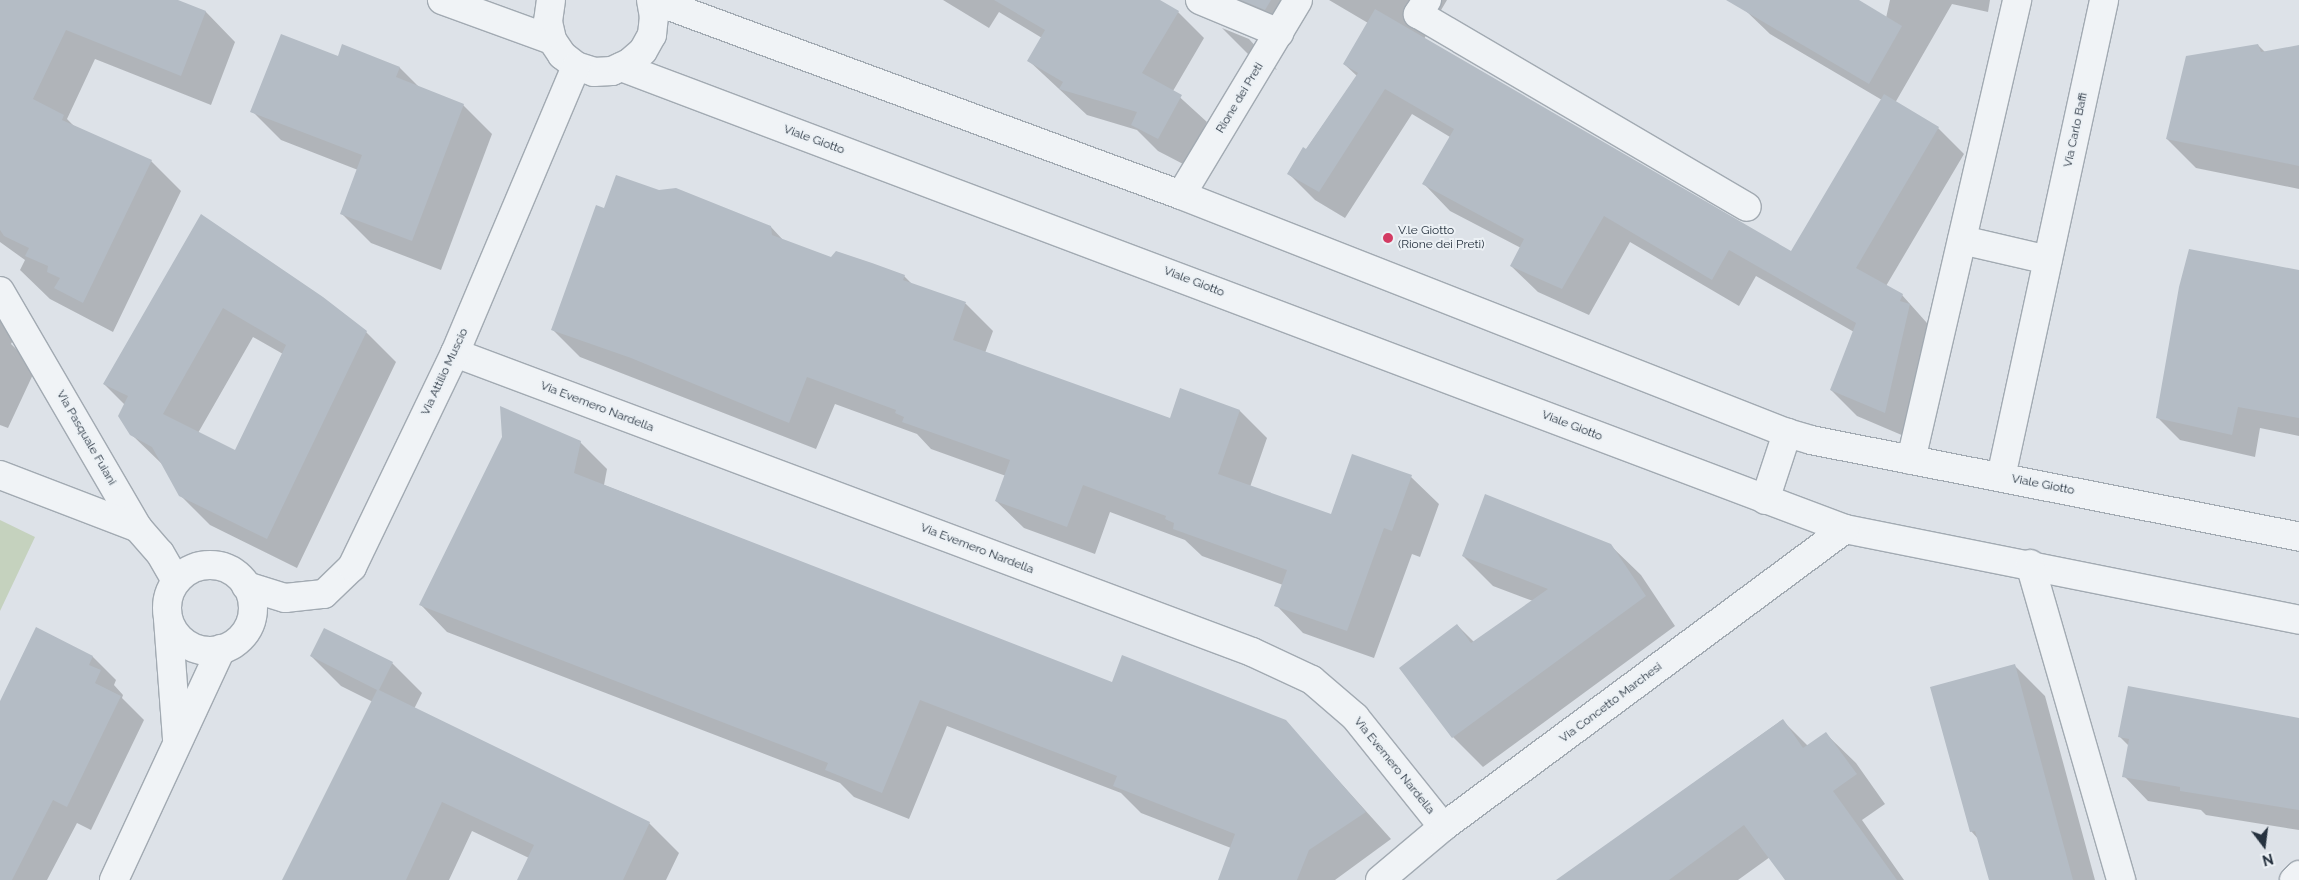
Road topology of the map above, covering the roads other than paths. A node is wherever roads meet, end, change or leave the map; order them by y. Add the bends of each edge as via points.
1 (442, 0) edge
2 (551, 0) edge
3 (652, 0) edge
4 (1200, 0) edge
5 (1298, 0) edge
6 (1427, 0) edge
7 (2017, 0) edge
8 (2104, 0) edge
9 (1278, 33) junction
10 (552, 40) junction
11 (576, 66) junction
12 (620, 67) junction
13 (1181, 195) junction
14 (1747, 207) dead end
15 (1962, 240) junction
16 (2048, 260) junction
17 (0, 291) edge
18 (455, 353) junction
19 (1787, 432) junction
20 (1911, 460) junction
21 (0, 475) edge
22 (2001, 476) junction
23 (1765, 500) junction
24 (138, 528) junction
25 (1845, 529) junction
26 (2299, 537) edge
27 (2030, 564) junction
28 (176, 581) junction
29 (246, 586) junction
30 (168, 619) junction
31 (2299, 620) edge
32 (221, 650) junction
33 (177, 741) junction
34 (1443, 827) junction
35 (2299, 876) edge
36 (114, 880) edge
37 (1380, 880) edge
38 (2121, 880) edge
39 (2294, 880) edge

1 - 10 street
2 - 10 street via 548,22
3 - 12 street via 652,36 643,52
3 - 13 street, Viale Giotto
4 - 9 street
5 - 9 street, Rione dei Preti
6 - 14 street via 1418,14
7 - 15 street
8 - 16 street, Via Carlo Baffi
9 - 13 street, Rione dei Preti
10 - 11 street via 562,55
11 - 12 street via 594,72
11 - 18 street, Via Attilio Muscio
12 - 23 street, Viale Giotto
13 - 19 street, Viale Giotto
15 - 16 street
15 - 20 street
16 - 22 street, Via Carlo Baffi
17 - 24 street, Via Pasquale Fuiani
18 - 29 street, Via Attilio Muscio via 352,567 324,594 285,598
18 - 34 street, Via Evemero Nardella via 1278,664 1312,680 1355,717
19 - 20 street, Viale Giotto
19 - 23 street
20 - 22 street, Viale Giotto
21 - 24 street
22 - 26 street, Viale Giotto
23 - 25 street, Viale Giotto
24 - 28 street, Via Pasquale Fuiani via 160,553
25 - 27 street, Viale Giotto
25 - 34 street, Via Concetto Marchesi
27 - 31 street, Viale Giotto
27 - 38 street
28 - 29 street via 198,566 211,565 226,568
28 - 30 street via 167,604
29 - 32 street via 252,612 249,626 238,640
30 - 32 street via 174,632 185,643 208,651
30 - 33 street
32 - 33 street
33 - 36 street
34 - 37 street, Via Concetto Marchesi
35 - 39 street

